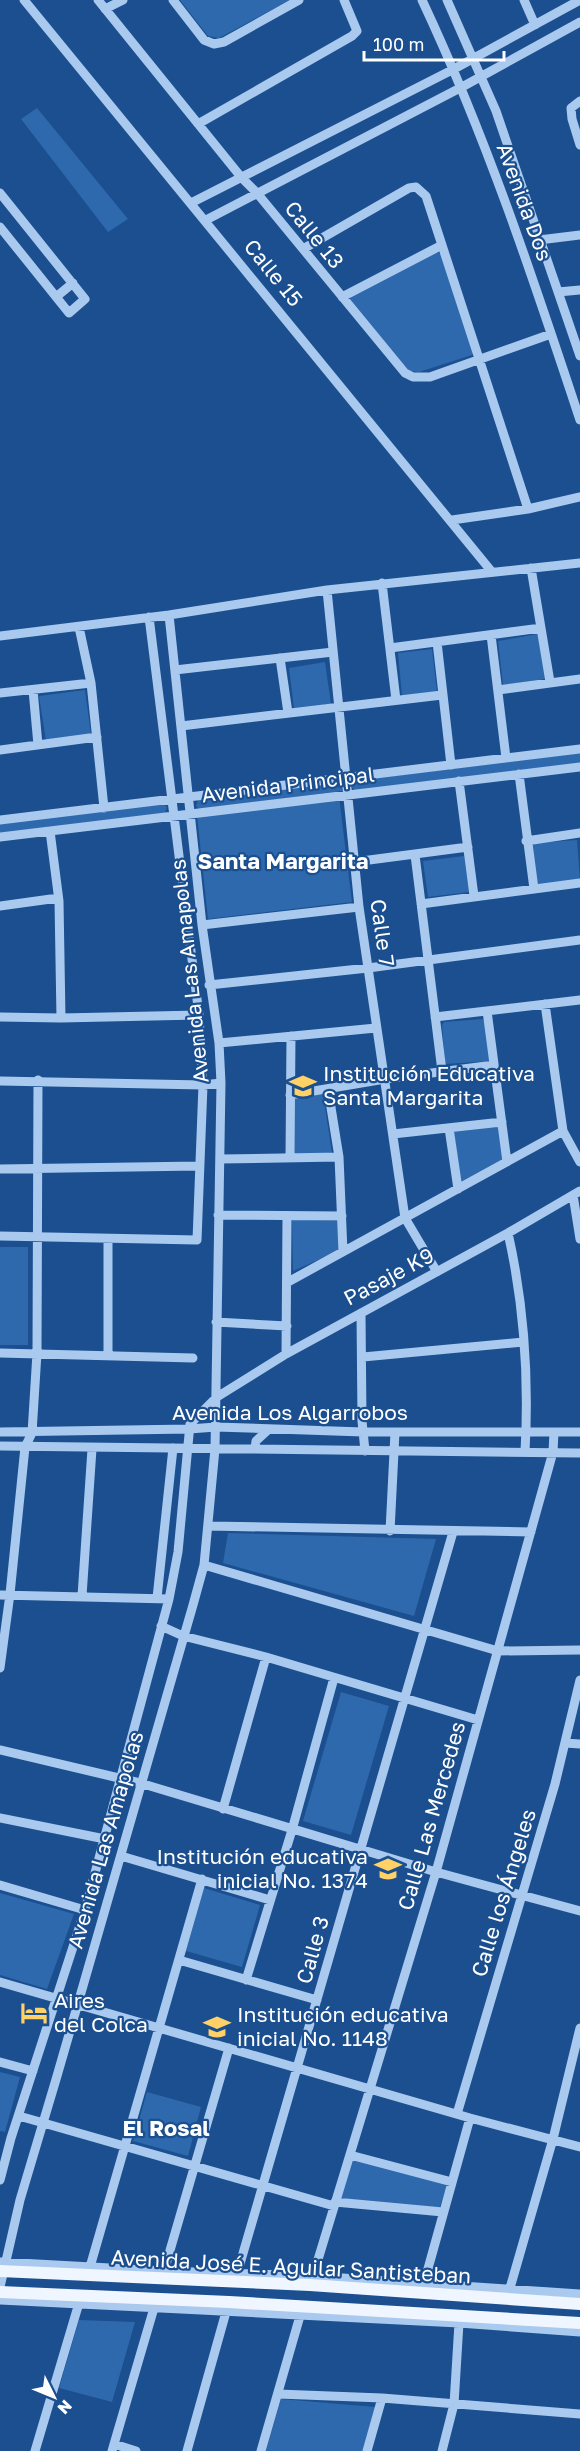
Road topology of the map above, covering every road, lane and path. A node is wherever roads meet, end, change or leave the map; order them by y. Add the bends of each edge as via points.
1 (24, 0) edge
2 (98, 0) edge
3 (123, 0) edge
4 (173, 0) edge
5 (299, 0) edge
6 (344, 0) edge
7 (422, 0) edge
8 (447, 0) edge
9 (524, 0) edge
10 (580, 0) edge
11 (105, 9) junction
12 (580, 22) edge
13 (535, 25) junction
14 (474, 58) junction
15 (454, 69) junction
16 (482, 76) junction
17 (462, 87) junction
18 (580, 101) edge
19 (198, 124) junction
20 (580, 145) edge
21 (241, 177) junction
22 (256, 193) junction
23 (0, 194) edge
24 (191, 203) junction
25 (206, 220) junction
26 (0, 227) edge
27 (580, 235) edge
28 (539, 240) junction
29 (442, 245) junction
30 (303, 249) junction
31 (73, 283) junction
32 (580, 290) edge
33 (558, 292) junction
34 (56, 297) junction
35 (342, 297) junction
36 (551, 334) junction
37 (579, 349) edge
38 (480, 358) junction
39 (580, 420) edge
40 (580, 497) edge
41 (528, 508) junction
42 (452, 520) junction
43 (580, 563) edge
44 (531, 568) junction
45 (492, 572) junction
46 (382, 583) junction
47 (327, 590) junction
48 (169, 615) junction
49 (149, 617) junction
50 (80, 627) junction
51 (541, 628) junction
52 (491, 635) junction
53 (0, 636) edge
54 (436, 642) junction
55 (390, 648) junction
56 (333, 652) junction
57 (280, 658) junction
58 (175, 670) junction
59 (580, 679) edge
60 (550, 682) junction
61 (91, 683) junction
62 (33, 690) junction
63 (498, 690) junction
64 (0, 693) edge
65 (442, 694) junction
66 (396, 700) junction
67 (338, 708) junction
68 (288, 713) junction
69 (181, 726) junction
70 (97, 737) junction
71 (38, 745) junction
72 (580, 749) edge
73 (0, 750) edge
74 (506, 758) junction
75 (451, 765) junction
76 (580, 767) edge
77 (519, 774) junction
78 (347, 777) junction
79 (459, 781) junction
80 (349, 795) junction
81 (189, 797) junction
82 (171, 799) junction
83 (104, 808) junction
84 (191, 814) junction
85 (173, 817) junction
86 (0, 820) edge
87 (50, 831) junction
88 (580, 835) edge
89 (0, 837) edge
90 (526, 841) junction
91 (468, 848) junction
92 (415, 855) junction
93 (354, 862) junction
94 (580, 883) edge
95 (534, 889) junction
96 (474, 897) junction
97 (58, 898) junction
98 (421, 904) junction
99 (0, 906) edge
100 (360, 907) junction
101 (202, 925) junction
102 (580, 940) edge
103 (428, 959) junction
104 (368, 968) junction
105 (209, 985) junction
106 (580, 1000) edge
107 (545, 1004) junction
108 (487, 1011) junction
109 (199, 1015) junction
110 (0, 1017) edge
111 (435, 1017) junction
112 (61, 1018) junction
113 (376, 1028) junction
114 (291, 1036) junction
115 (219, 1043) junction
116 (494, 1065) junction
117 (442, 1071) junction
118 (384, 1079) junction
119 (38, 1080) junction
120 (0, 1081) edge
121 (221, 1083) junction
122 (202, 1085) junction
123 (328, 1089) junction
124 (290, 1095) junction
125 (502, 1122) junction
126 (450, 1128) junction
127 (563, 1131) junction
128 (393, 1134) junction
129 (339, 1157) junction
130 (290, 1158) junction
131 (220, 1159) junction
132 (507, 1162) junction
133 (580, 1162) edge
134 (199, 1166) junction
135 (0, 1169) edge
136 (39, 1170) junction
137 (458, 1189) junction
138 (576, 1193) edge
139 (218, 1215) junction
140 (287, 1216) junction
141 (342, 1216) junction
142 (405, 1218) junction
143 (508, 1233) junction
144 (0, 1236) edge
145 (38, 1237) junction
146 (580, 1239) edge
147 (108, 1240) junction
148 (343, 1252) junction
149 (437, 1272) junction
150 (288, 1282) junction
151 (361, 1313) junction
152 (216, 1322) junction
153 (287, 1326) junction
154 (523, 1342) junction
155 (0, 1353) edge
156 (37, 1353) junction
157 (286, 1353) junction
158 (108, 1355) junction
159 (363, 1357) junction
160 (193, 1358) dead end
161 (217, 1397) junction
162 (216, 1426) junction
163 (189, 1429) junction
164 (269, 1429) junction
165 (526, 1431) junction
166 (0, 1432) edge
167 (363, 1432) junction
168 (395, 1432) junction
169 (554, 1432) junction
170 (580, 1432) edge
171 (32, 1433) junction
172 (0, 1446) edge
173 (25, 1447) junction
174 (173, 1448) junction
175 (92, 1449) junction
176 (187, 1449) junction
177 (214, 1449) junction
178 (255, 1449) junction
179 (365, 1451) junction
180 (394, 1451) junction
181 (525, 1452) junction
182 (553, 1452) junction
183 (580, 1453) edge
184 (208, 1526) junction
185 (390, 1531) junction
186 (453, 1532) junction
187 (531, 1532) junction
188 (204, 1564) junction
189 (10, 1594) junction
190 (0, 1595) edge
191 (82, 1596) junction
192 (157, 1598) junction
193 (169, 1599) junction
194 (161, 1626) junction
195 (424, 1629) junction
196 (183, 1636) junction
197 (580, 1650) edge
198 (498, 1651) junction
199 (266, 1657) junction
200 (0, 1668) edge
201 (334, 1677) junction
202 (580, 1680) edge
203 (404, 1698) junction
204 (478, 1720) junction
205 (565, 1743) junction
206 (580, 1744) edge
207 (0, 1750) edge
208 (121, 1778) junction
209 (140, 1783) junction
210 (223, 1809) junction
211 (0, 1818) edge
212 (292, 1830) junction
213 (105, 1839) junction
214 (360, 1850) junction
215 (121, 1856) junction
216 (436, 1872) junction
217 (202, 1879) junction
218 (0, 1885) edge
219 (522, 1897) junction
220 (270, 1900) junction
221 (86, 1910) junction
222 (580, 1911) edge
223 (179, 1960) junction
224 (246, 1980) junction
225 (0, 1982) edge
226 (58, 1997) junction
227 (317, 2000) junction
228 (78, 2003) junction
229 (159, 2028) junction
230 (580, 2028) edge
231 (230, 2049) junction
232 (0, 2062) edge
233 (298, 2068) junction
234 (33, 2071) junction
235 (369, 2089) junction
236 (457, 2114) junction
237 (19, 2116) junction
238 (470, 2118) junction
239 (42, 2124) junction
240 (0, 2135) edge
241 (11, 2138) junction
242 (553, 2139) junction
243 (124, 2147) junction
244 (580, 2147) edge
245 (350, 2155) junction
246 (195, 2167) junction
247 (0, 2180) edge
248 (452, 2182) junction
249 (263, 2186) junction
250 (335, 2204) junction
251 (443, 2212) junction
252 (3, 2266) edge
253 (90, 2267) junction
254 (164, 2271) junction
255 (237, 2274) junction
256 (313, 2276) junction
257 (424, 2283) junction
258 (0, 2287) edge
259 (510, 2288) junction
260 (0, 2292) edge
261 (580, 2294) edge
262 (0, 2300) edge
263 (79, 2303) junction
264 (580, 2304) edge
265 (154, 2308) junction
266 (226, 2312) junction
267 (300, 2316) junction
268 (459, 2323) junction
269 (580, 2323) edge
270 (580, 2332) edge
271 (278, 2394) junction
272 (381, 2398) junction
273 (454, 2404) junction
274 (580, 2414) edge
275 (113, 2448) edge
276 (35, 2451) edge
277 (136, 2451) edge
278 (187, 2451) edge
279 (261, 2451) edge
280 (367, 2451) edge
281 (442, 2451) edge

1 - 24 street, Calle 15
2 - 11 street, Calle 13
3 - 11 street
4 - 5 street via 204,40 214,44
6 - 19 street via 357,31 352,36
7 - 15 street, Avenida Dos
8 - 14 street, Avenida Dos
9 - 13 street
10 - 13 street
11 - 19 street, Calle 13
12 - 16 street
13 - 14 street
14 - 15 street
14 - 16 street, Avenida Dos
15 - 17 street, Avenida Dos
15 - 21 street
16 - 17 street
16 - 28 street, Avenida Dos
17 - 22 street
17 - 36 street, Avenida Dos
18 - 20 street via 571,108
19 - 21 street, Calle 13
21 - 22 street, Calle 13
21 - 24 street
22 - 25 street
22 - 30 street, Calle 13
23 - 31 street
24 - 25 street, Calle 15
25 - 42 street, Calle 15
26 - 34 street
27 - 28 street
28 - 33 street, Avenida Dos
29 - 30 street via 426,196 416,187
29 - 35 street
29 - 38 street
30 - 35 street, Calle 13
31 - 34 street
31 - 34 street via 85,299 69,313
32 - 33 street
33 - 37 street, Avenida Dos
35 - 38 street, Calle 13 via 405,373 413,377 430,377
36 - 38 street, Calle 13
36 - 39 street, Avenida Dos
38 - 41 street
40 - 41 street
41 - 42 street
42 - 45 street, Calle 15
43 - 44 street
44 - 45 street
44 - 51 street
45 - 46 street
46 - 47 street
46 - 55 street
47 - 48 street
47 - 56 street, Calle 7
48 - 49 street
48 - 58 street, Avenida Las Amapolas
49 - 50 street
49 - 82 street, Avenida Las Amapolas
50 - 53 street
50 - 61 street
51 - 52 street
51 - 60 street
52 - 54 street
52 - 63 street
54 - 55 street
54 - 65 street
55 - 66 street
56 - 57 street
56 - 67 street, Calle 7
57 - 58 street
57 - 68 street
58 - 69 street, Avenida Las Amapolas
59 - 60 street
60 - 63 street
61 - 62 street
61 - 70 street
62 - 64 street
62 - 71 street
63 - 74 street
65 - 66 street
65 - 75 street
66 - 67 street
67 - 68 street
67 - 78 street, Calle 7
68 - 69 street
69 - 81 street, Avenida Las Amapolas
70 - 71 street
70 - 83 street
71 - 73 street
72 - 74 street, Avenida Principal
74 - 75 street, Avenida Principal
75 - 78 street, Avenida Principal
76 - 77 street, Avenida Principal
77 - 79 street, Avenida Principal
77 - 90 street
78 - 80 street, Calle 7
78 - 81 street, Avenida Principal
79 - 80 street, Avenida Principal
79 - 91 street
80 - 84 street, Avenida Principal
80 - 93 street, Calle 7
81 - 82 street, Avenida Principal
81 - 84 street, Avenida Las Amapolas
82 - 83 street, Avenida Principal
82 - 85 street, Avenida Las Amapolas
83 - 86 street, Avenida Principal
84 - 85 street, Avenida Principal
84 - 101 street, Avenida Las Amapolas
85 - 87 street, Avenida Principal
85 - 109 street, Avenida Las Amapolas
87 - 89 street, Avenida Principal
87 - 97 street
88 - 90 street
90 - 95 street
91 - 92 street
91 - 96 street
92 - 93 street
92 - 98 street
93 - 100 street, Calle 7
94 - 95 street
95 - 96 street
96 - 98 street
97 - 99 street
97 - 112 street
98 - 103 street
100 - 101 street
100 - 104 street, Calle 7
101 - 105 street, Avenida Las Amapolas
102 - 103 street
103 - 104 street
103 - 111 street
104 - 105 street
104 - 113 street, Calle 7
105 - 115 street, Avenida Las Amapolas
106 - 107 street
107 - 108 street
107 - 127 street
108 - 111 street
108 - 116 street
109 - 112 street
109 - 122 street, Avenida Las Amapolas
110 - 112 street
111 - 117 street
113 - 114 street
113 - 118 street, Calle 7
114 - 115 street
114 - 124 street
115 - 121 street, Avenida Las Amapolas
116 - 117 street
116 - 125 street
117 - 118 street
118 - 123 street
118 - 128 street, Calle 7
119 - 120 street
119 - 122 street
119 - 136 street
121 - 122 street
121 - 131 street, Avenida Las Amapolas
122 - 134 street, Avenida Las Amapolas
123 - 124 street
123 - 129 street
124 - 130 street
125 - 126 street
125 - 132 street
126 - 128 street
126 - 137 street
127 - 132 street
127 - 133 street
128 - 142 street, Calle 7
129 - 130 street
129 - 141 street
130 - 131 street
131 - 139 street, Avenida Las Amapolas
132 - 137 street
134 - 136 street
134 - 147 street, Avenida Las Amapolas via 197,1240
135 - 136 street
136 - 145 street
137 - 142 street
138 - 143 street, Pasaje K9
138 - 146 street
139 - 140 street
139 - 152 street, Avenida Las Amapolas
140 - 141 street
140 - 150 street
141 - 148 street
142 - 148 street
142 - 149 street, Calle 7
143 - 149 street, Pasaje K9
143 - 154 street
144 - 145 street
145 - 147 street
145 - 156 street
147 - 158 street
148 - 150 street
149 - 151 street, Pasaje K9
150 - 153 street
151 - 157 street, Pasaje K9
151 - 159 street
152 - 153 street
152 - 161 street, Avenida Las Amapolas
153 - 157 street
154 - 159 street
154 - 165 street
155 - 156 street
156 - 158 street
156 - 171 street
157 - 161 street, Pasaje K9
158 - 160 street
159 - 167 street
161 - 162 street, Avenida Las Amapolas
161 - 163 street
162 - 163 street, Avenida Los Algarrobos
162 - 164 street, Avenida Los Algarrobos
162 - 177 street, Avenida Las Amapolas
163 - 171 street, Avenida Los Algarrobos
163 - 176 street, Avenida Las Amapolas
164 - 167 street, Avenida Los Algarrobos
164 - 178 street via 256,1441
165 - 168 street, Avenida Los Algarrobos
165 - 169 street, Avenida Los Algarrobos
165 - 181 street
166 - 171 street, Avenida Los Algarrobos
167 - 168 street, Avenida Los Algarrobos
167 - 179 street
168 - 180 street
169 - 170 street, Avenida Los Algarrobos
169 - 182 street, Calle Las Mercedes
171 - 173 street
172 - 173 street, Avenida Los Algarrobos
173 - 175 street, Avenida Los Algarrobos
173 - 189 street
174 - 175 street, Avenida Los Algarrobos
174 - 176 street, Avenida Los Algarrobos
174 - 192 street
175 - 191 street
176 - 177 street, Avenida Los Algarrobos
176 - 193 street, Avenida Las Amapolas via 178,1552
177 - 178 street, Avenida Los Algarrobos
177 - 184 street, Avenida Las Amapolas
178 - 179 street, Avenida Los Algarrobos
179 - 180 street, Avenida Los Algarrobos
180 - 181 street, Avenida Los Algarrobos
180 - 185 street
181 - 182 street, Avenida Los Algarrobos
182 - 183 street, Avenida Los Algarrobos
182 - 187 street, Calle Las Mercedes
184 - 185 street
184 - 188 street, Avenida Las Amapolas
185 - 186 street
186 - 187 street
186 - 195 street, Calle 3
187 - 198 street, Calle Las Mercedes
188 - 195 street
188 - 196 street, Avenida Las Amapolas
189 - 190 street
189 - 191 street
189 - 200 street
191 - 192 street
192 - 193 street
193 - 194 street, Avenida Las Amapolas
194 - 196 street
194 - 208 street, Avenida Las Amapolas
195 - 198 street
195 - 203 street, Calle 3
196 - 199 street
196 - 209 street, Avenida Las Amapolas
197 - 198 street
198 - 204 street, Calle Las Mercedes
199 - 201 street
199 - 210 street
201 - 203 street
201 - 212 street
202 - 205 street, Calle los Ángeles
203 - 204 street
203 - 214 street, Calle 3
204 - 216 street, Calle Las Mercedes
205 - 206 street
205 - 219 street, Calle los Ángeles
207 - 208 street
208 - 209 street
208 - 213 street, Avenida Las Amapolas
209 - 210 street
209 - 215 street, Avenida Las Amapolas
210 - 212 street
211 - 213 street
212 - 214 street
212 - 220 street
213 - 221 street, Avenida Las Amapolas
214 - 216 street
214 - 227 street, Calle 3
215 - 217 street
215 - 228 street, Avenida Las Amapolas
216 - 219 street
216 - 235 street, Calle Las Mercedes
217 - 220 street
217 - 223 street
218 - 221 street
219 - 222 street
219 - 236 street, Calle los Ángeles
220 - 224 street
221 - 226 street, Avenida Las Amapolas
223 - 224 street
223 - 229 street
224 - 227 street
225 - 226 street
226 - 228 street
226 - 234 street, Avenida Las Amapolas
227 - 233 street, Calle 3
228 - 229 street
228 - 239 street, Avenida Las Amapolas
229 - 231 street
229 - 243 street
230 - 242 street
231 - 233 street
231 - 246 street
232 - 234 street
233 - 235 street
233 - 249 street, Calle 3
234 - 237 street, Avenida Las Amapolas
235 - 236 street
235 - 245 street, Calle Las Mercedes
236 - 238 street
237 - 239 street
237 - 241 street, Avenida Las Amapolas
238 - 242 street
238 - 248 street
239 - 243 street
239 - 252 street, Avenida Las Amapolas
240 - 241 street
241 - 247 street, Avenida Las Amapolas
242 - 244 street
242 - 259 street
243 - 246 street
243 - 253 street
245 - 248 street
245 - 250 street, Calle Las Mercedes
246 - 249 street
246 - 254 street
248 - 251 street
249 - 250 street
249 - 255 street, Calle 3
250 - 251 street
250 - 256 street, Calle Las Mercedes
251 - 257 street
252 - 253 street, Avenida José E. Aguilar Santisteban
252 - 258 street, Avenida Las Amapolas
252 - 264 main road, Avenida José E. Aguilar Santisteban
253 - 254 street, Avenida José E. Aguilar Santisteban
254 - 255 street, Avenida José E. Aguilar Santisteban
255 - 256 street, Avenida José E. Aguilar Santisteban
256 - 257 street, Avenida José E. Aguilar Santisteban
257 - 259 street, Avenida José E. Aguilar Santisteban
259 - 261 street, Avenida José E. Aguilar Santisteban
260 - 269 main road, Avenida José E. Aguilar Santisteban
262 - 263 street
263 - 265 street
263 - 276 street
265 - 266 street
265 - 275 street
266 - 267 street
266 - 278 street
267 - 268 street
267 - 271 street
268 - 270 street
268 - 273 street
271 - 272 street
271 - 279 street
272 - 273 street
272 - 280 street
273 - 274 street
273 - 281 street
275 - 277 street

